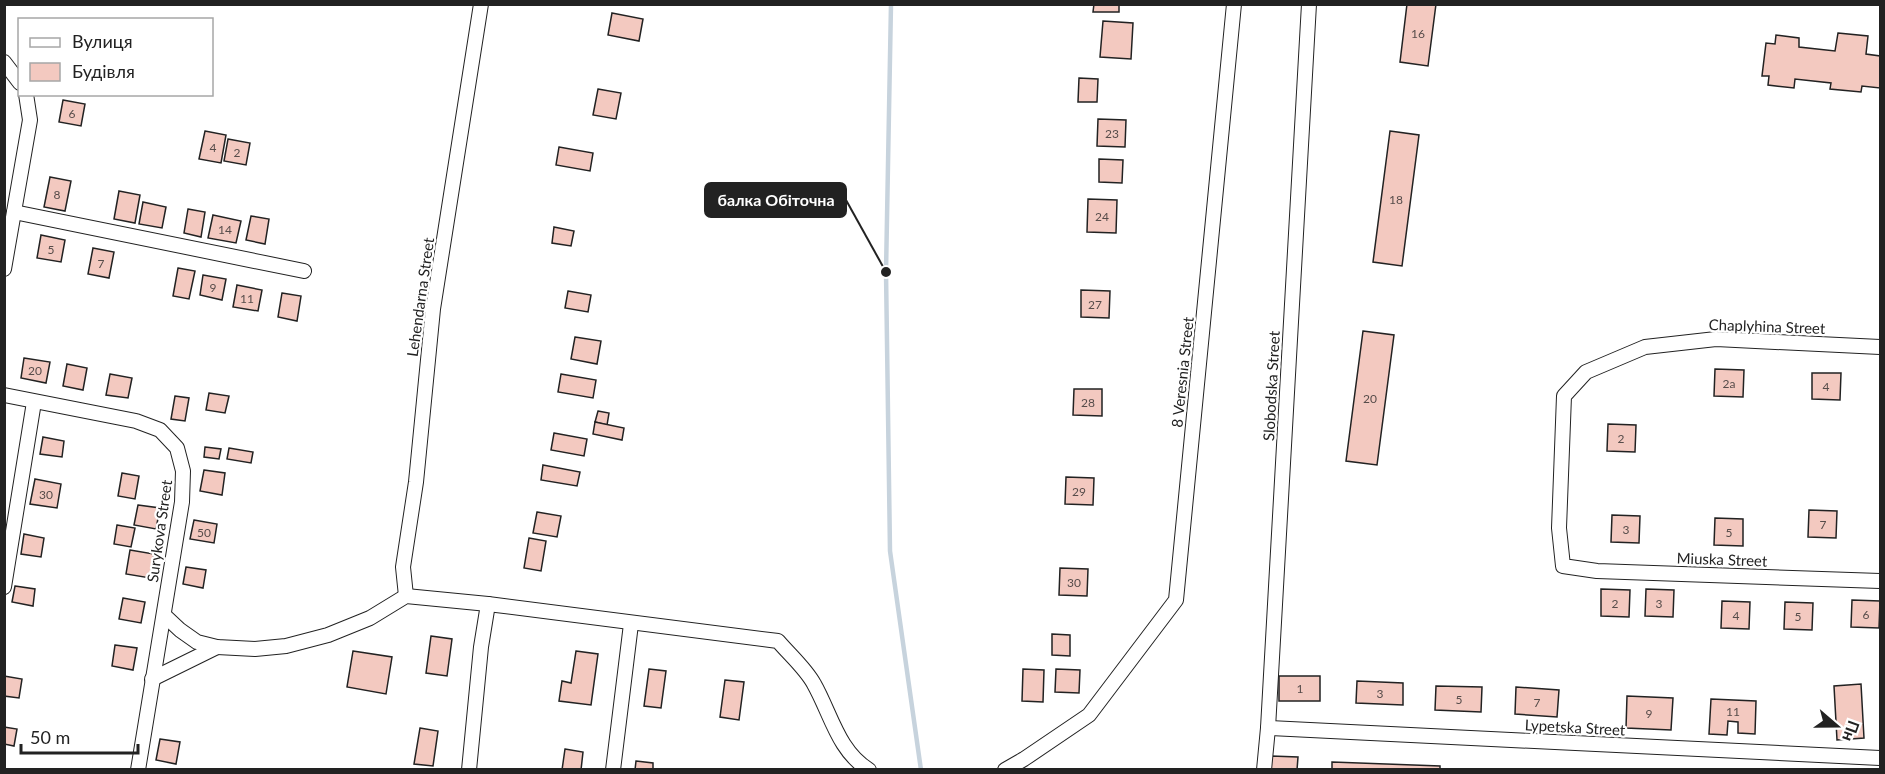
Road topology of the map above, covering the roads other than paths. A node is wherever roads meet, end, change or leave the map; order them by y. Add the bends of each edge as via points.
1 (481, 4) edge
2 (1234, 4) edge
3 (1309, 4) edge
4 (4, 62) edge
5 (18, 80) edge
6 (26, 96) edge
7 (14, 212) junction
8 (4, 269) edge
9 (304, 271) dead end
10 (1881, 347) edge
11 (4, 395) edge
12 (34, 402) junction
13 (1563, 566) joint
14 (1881, 581) edge
15 (4, 587) edge
16 (406, 596) junction
17 (489, 604) junction
18 (164, 615) junction
19 (631, 624) junction
20 (217, 647) junction
21 (152, 679) junction
22 (1268, 728) junction
23 (1881, 758) edge
24 (1812, 762) edge
25 (138, 770) edge
26 (469, 770) edge
27 (613, 770) edge
28 (868, 770) edge
29 (1005, 770) edge
30 (1264, 770) edge

1 - 16 street, Lehendarna Street via 433,309 404,567
2 - 29 street, 8 Veresnia Street via 1176,600 1089,715
3 - 22 street, Slobodska Street
4 - 5 street
6 - 7 street via 30,120
7 - 8 street
7 - 9 street
10 - 13 street, Chaplyhina Street via 1716,339 1645,347 1586,372 1564,396 1559,528
11 - 12 street, Surykova Street
12 - 15 street
12 - 18 street, Surykova Street via 136,421 160,430 177,448 183,471 182,502
13 - 14 street, Miuska Street via 1597,571
16 - 17 street
16 - 20 street via 370,618 328,635 286,646
17 - 19 street
17 - 26 street
18 - 20 street via 197,642
18 - 21 street, Surykova Street
19 - 27 street
19 - 28 street via 778,641 813,682 842,744
20 - 21 street
21 - 25 street, Surykova Street
22 - 24 street, Lypetska Street
22 - 30 street, Slobodska Street
23 - 24 street, Lypetska Street

